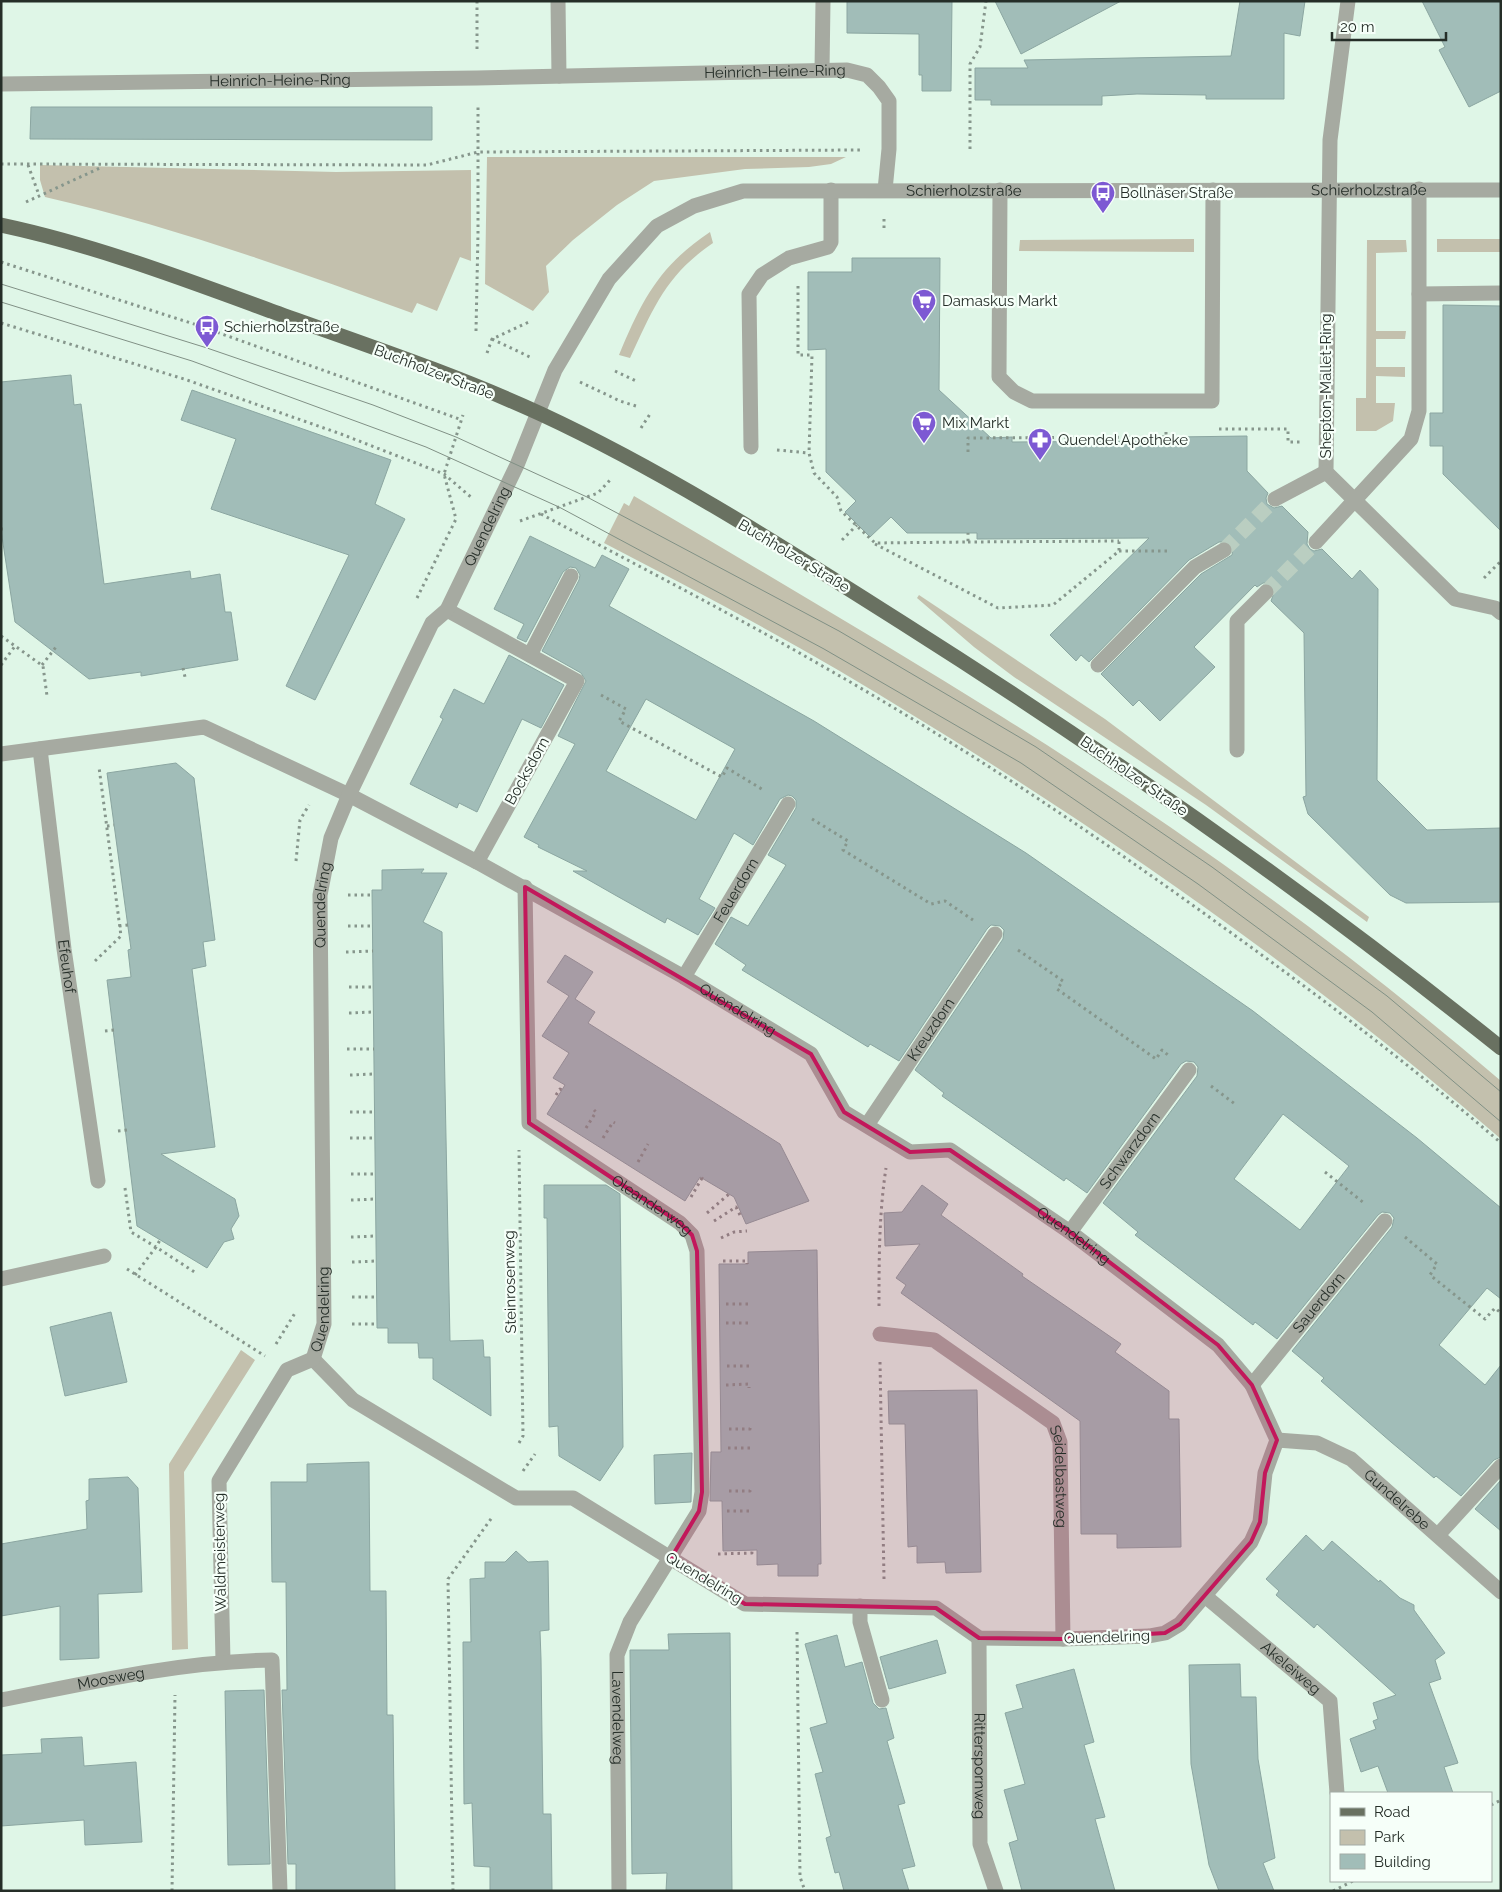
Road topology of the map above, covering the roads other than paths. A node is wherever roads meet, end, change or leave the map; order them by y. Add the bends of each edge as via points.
1 (558, 1) edge
2 (823, 1) edge
3 (1348, 1) edge
4 (822, 70) junction
5 (559, 76) junction
6 (1, 84) edge
7 (831, 190) junction
8 (885, 190) junction
9 (1000, 190) junction
10 (1213, 190) junction
11 (1328, 190) junction
12 (1419, 190) junction
13 (1501, 190) edge
14 (1, 225) edge
15 (1501, 293) edge
16 (1419, 294) junction
17 (538, 413) junction
18 (751, 447) dead end
19 (1326, 472) junction
20 (1275, 499) tunnel mouth
21 (1355, 500) junction
22 (1316, 542) tunnel mouth
23 (1224, 550) tunnel mouth
24 (572, 576) dead end
25 (1266, 592) tunnel mouth
26 (446, 610) junction
27 (1501, 613) edge
28 (530, 655) junction
29 (1098, 665) dead end
30 (40, 750) junction
31 (1237, 750) dead end
32 (1, 754) edge
33 (349, 795) junction
34 (788, 804) road end
35 (477, 862) junction
36 (525, 888) junction
37 (994, 934) road end
38 (684, 977) junction
39 (1500, 1047) edge
40 (1189, 1070) road end
41 (867, 1125) junction
42 (98, 1181) dead end
43 (1385, 1221) road end
44 (1070, 1232) junction
45 (104, 1256) road end
46 (1, 1279) edge
47 (880, 1334) road end
48 (313, 1359) junction
49 (1252, 1385) junction
50 (1277, 1440) junction
51 (1501, 1466) edge
52 (1438, 1534) junction
53 (671, 1558) junction
54 (1501, 1592) edge
55 (1205, 1596) junction
56 (860, 1606) junction
57 (979, 1638) junction
58 (1063, 1639) junction
59 (223, 1661) junction
60 (1, 1700) edge
61 (882, 1700) dead end
62 (1337, 1792) edge
63 (280, 1891) edge
64 (619, 1891) edge
65 (996, 1891) edge

1 - 5 street
2 - 4 street
3 - 11 street via 1331,130
4 - 5 street, Heinrich-Heine-Ring
4 - 8 street, Heinrich-Heine-Ring via 847,70 867,75 880,87 888,101 889,149
5 - 6 street, Heinrich-Heine-Ring
7 - 8 street, Schierholzstraße
7 - 17 street, Schierholzstraße via 743,191 694,206 657,226 609,278 555,370
7 - 18 street via 831,242 828,247 797,256 762,275 749,294
8 - 9 street, Schierholzstraße
9 - 10 street, Schierholzstraße
9 - 10 street via 999,377 1014,392 1032,401 1212,401
10 - 11 street, Schierholzstraße
11 - 12 street, Schierholzstraße
11 - 19 street, Shepton-Mallet-Ring
12 - 13 street, Schierholzstraße
12 - 16 street
14 - 17 main road, Buchholzer Straße via 49,235 130,261 364,345
15 - 16 street
16 - 21 street via 1419,411 1411,439
17 - 26 street, Quendelring via 517,465
17 - 39 main road, Buchholzer Straße via 624,455 812,566 957,658 1274,873
19 - 20 street
19 - 21 street, Shepton-Mallet-Ring
21 - 22 street
21 - 27 street, Shepton-Mallet-Ring via 1455,598 1495,608
23 - 29 street via 1195,567
24 - 28 street
25 - 31 street via 1237,621
26 - 28 street
26 - 33 street, Quendelring via 432,623
28 - 35 street, Bocksdorn via 577,680
30 - 32 street
30 - 33 street via 204,727
30 - 42 street, Efeuhof via 64,949
33 - 35 street, Quendelring
33 - 48 street, Quendelring via 332,838 320,895 324,1324
34 - 38 street, Feuerdorn
35 - 36 street, Quendelring
36 - 38 street, Quendelring
36 - 53 street, Oleanderweg via 529,1123 676,1220 692,1235 697,1251 702,1492 699,1511
37 - 41 street, Kreuzdorn
38 - 41 street, Quendelring via 811,1054 844,1112
40 - 44 street, Schwarzdorn
41 - 44 street, Quendelring via 910,1152 950,1150
43 - 49 street, Sauerdorn
44 - 49 street, Quendelring via 1218,1345
45 - 46 street
47 - 58 street, Seidelbastweg via 934,1340 1053,1423 1060,1442
48 - 53 street, Quendelring via 353,1400 508,1494 516,1498 573,1498
48 - 59 street, Waldmeisterweg via 287,1370 219,1481
49 - 50 street, Quendelring
50 - 52 street, Gundelrebe via 1317,1443 1350,1459
50 - 55 street, Quendelring via 1265,1473 1260,1522 1251,1542
51 - 52 street
52 - 54 street, Gundelrebe
53 - 56 street, Quendelring via 744,1604
53 - 64 street, Lavendelweg via 630,1622 617,1655
55 - 58 street, Quendelring via 1180,1624 1165,1633
55 - 62 street, Akeleiweg via 1330,1701
56 - 57 street, Quendelring via 936,1608
56 - 61 street via 860,1622
57 - 58 street, Quendelring
57 - 65 street, Ritterspornweg via 980,1844
59 - 60 street, Moosweg via 175,1666
59 - 63 street, Moosweg via 272,1660

